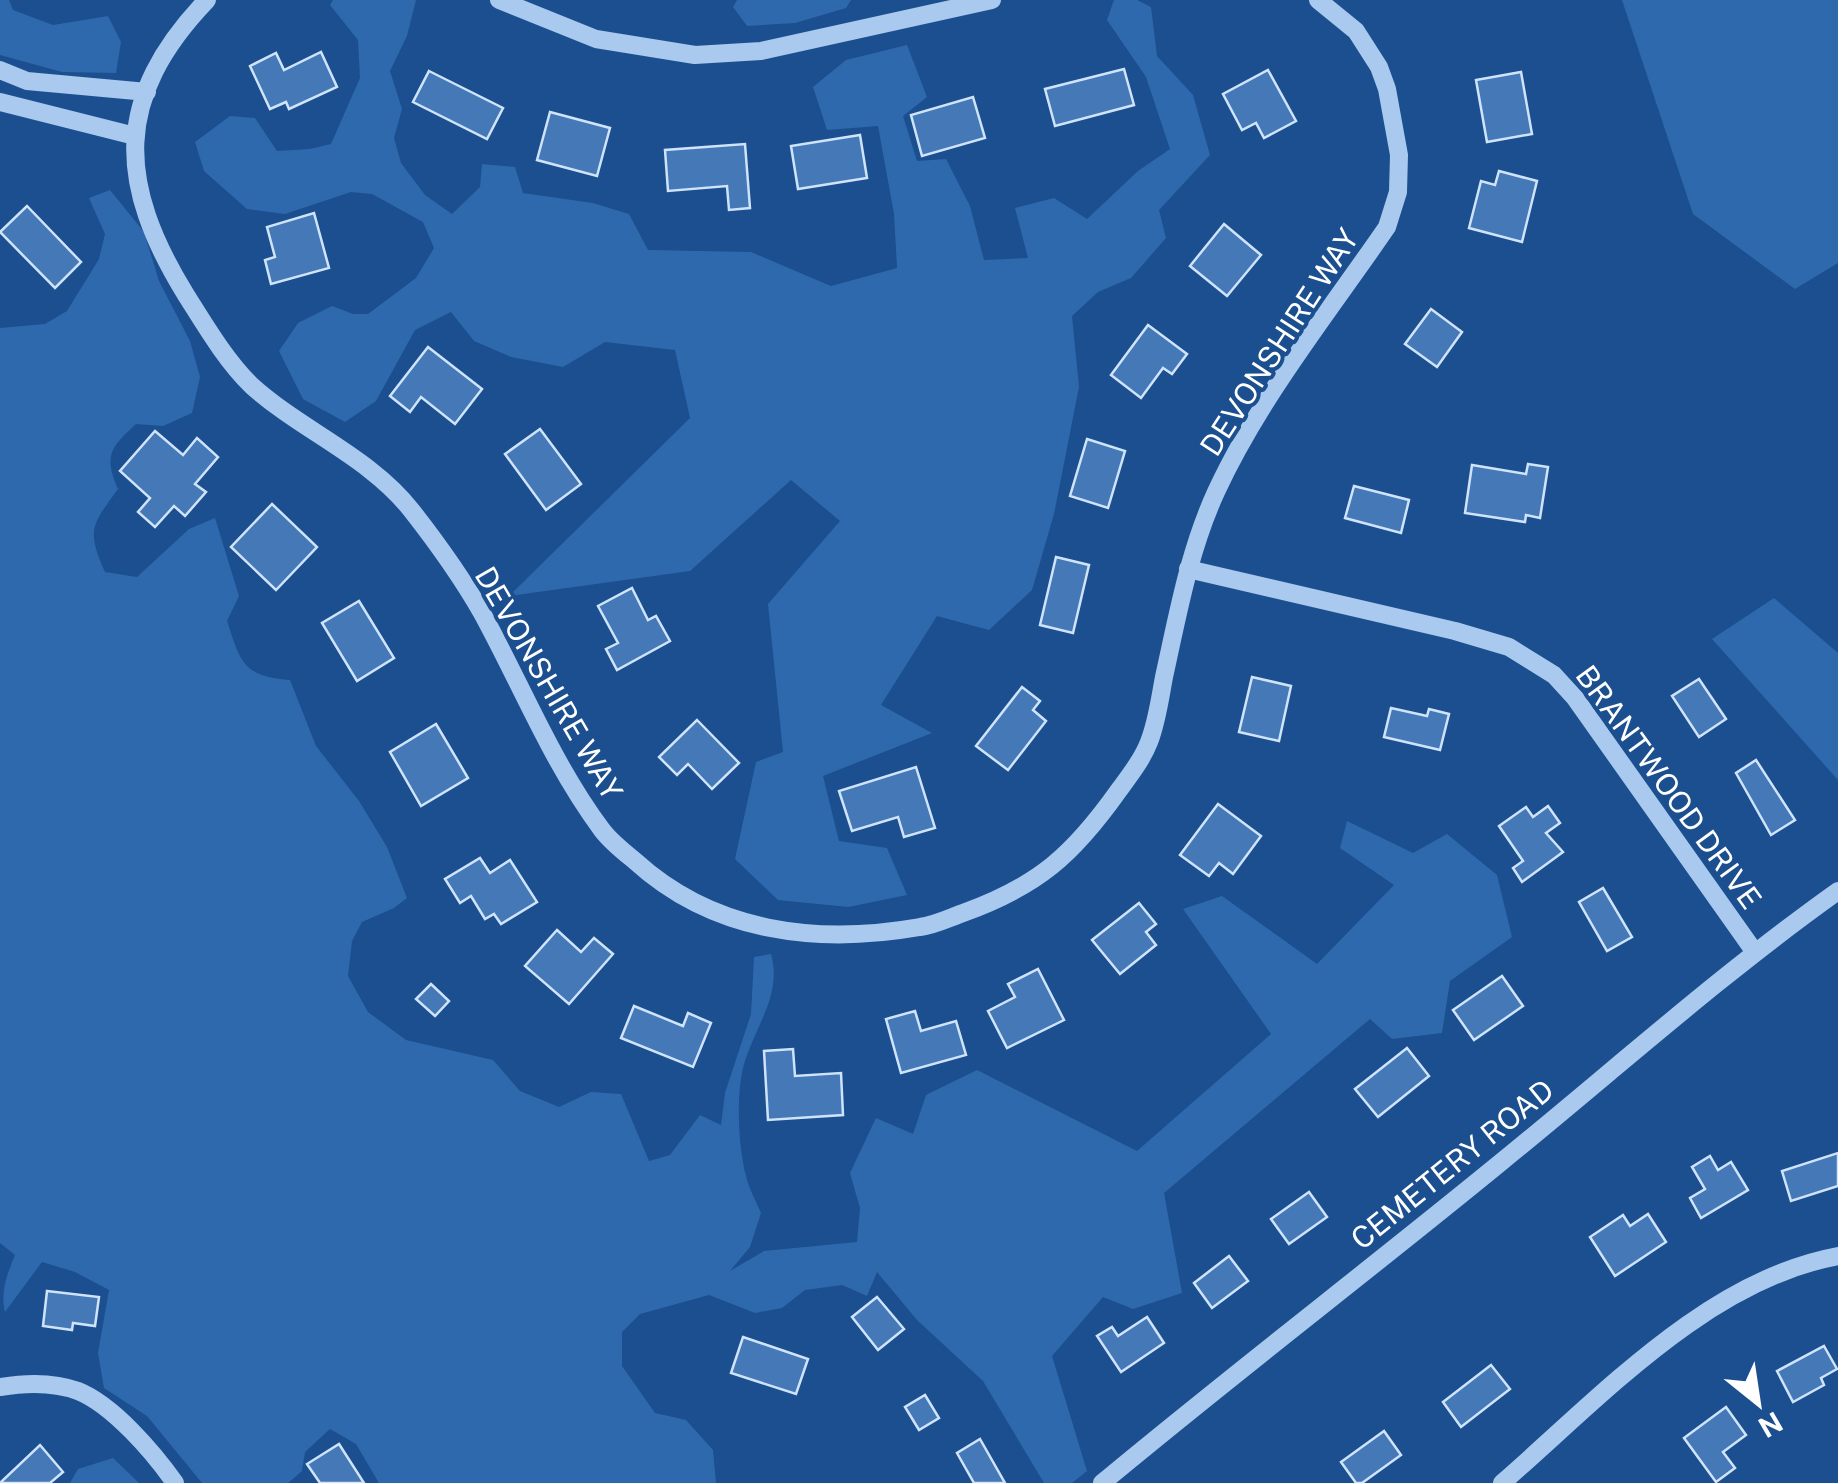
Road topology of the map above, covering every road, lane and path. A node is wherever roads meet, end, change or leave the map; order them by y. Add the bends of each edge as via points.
1 (208, 0) edge
2 (499, 0) edge
3 (992, 0) edge
4 (1318, 0) edge
5 (0, 70) edge
6 (147, 92) junction
7 (0, 102) edge
8 (135, 136) junction
9 (1188, 569) junction
10 (1838, 891) edge
11 (1754, 951) junction
12 (1838, 1256) edge
13 (0, 1387) edge
14 (175, 1483) edge
15 (1102, 1483) edge
16 (1502, 1483) edge

1 - 6 street, DEVONSHIRE WAY via 174,36
2 - 3 street via 596,39 696,55 761,51
4 - 9 street, DEVONSHIRE WAY via 1356,31 1379,67 1400,155 1398,192 1388,227 1240,443
5 - 6 street via 26,81
6 - 8 street, DEVONSHIRE WAY
7 - 8 street
8 - 9 street, DEVONSHIRE WAY via 134,175 149,228 207,328 251,385 406,504 481,612 547,746 605,835 656,880 724,918 780,932 855,935 926,926 1029,885 1067,855 1104,812 1149,742
9 - 11 street, BRANTWOOD DRIVE via 1456,631 1530,658 1575,698
10 - 11 street, CEMETERY ROAD
11 - 15 street, CEMETERY ROAD
12 - 16 street via 1805,1262 1719,1303
13 - 14 street via 26,1382 79,1391 152,1450

